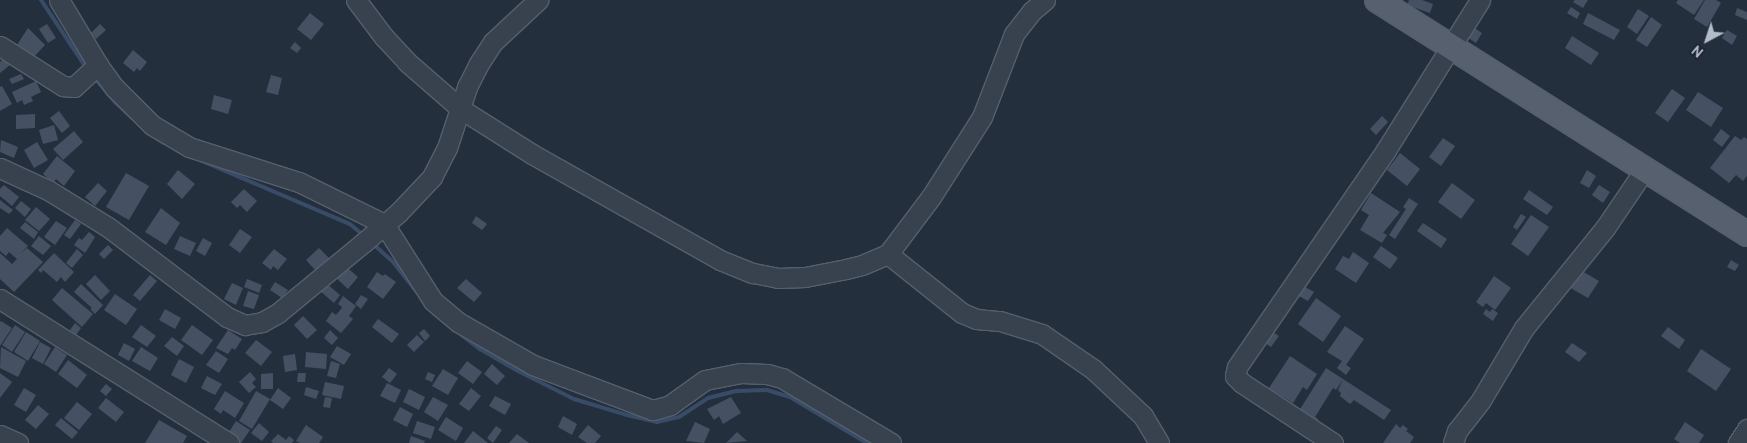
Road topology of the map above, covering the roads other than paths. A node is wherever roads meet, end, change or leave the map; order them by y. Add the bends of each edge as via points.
1 (59, 0) edge
2 (356, 0) edge
3 (538, 0) edge
4 (1044, 0) edge
5 (1377, 0) edge
6 (1480, 0) edge
7 (0, 46) edge
8 (1452, 47) junction
9 (92, 71) junction
10 (461, 109) junction
11 (0, 168) edge
12 (1645, 169) junction
13 (374, 234) junction
14 (1747, 234) edge
15 (888, 254) junction
16 (0, 299) edge
17 (1747, 429) edge
18 (0, 435) edge
19 (18, 443) edge
20 (228, 443) edge
21 (891, 443) edge
22 (1159, 443) edge
23 (1334, 443) edge
24 (1452, 443) edge
25 (1738, 443) edge

1 - 9 street
2 - 10 street via 407,62
3 - 10 street via 493,42 474,72
4 - 15 street via 1014,34 982,117 931,197
5 - 8 main road
6 - 8 street
7 - 9 street via 63,86 74,87
8 - 12 main road
8 - 23 street via 1237,367 1235,376 1242,383
9 - 13 street via 115,88 152,125 188,147 299,182
10 - 13 street via 432,177
10 - 15 street via 532,154 692,245 753,273 778,278 805,277 862,265
11 - 13 street via 48,190 108,227 227,316 245,324 262,322 278,314
12 - 14 main road
12 - 24 street via 1605,228 1524,328 1481,400 1456,431
13 - 21 street via 434,302 458,322 533,365 653,410 670,405 705,380 741,373 767,374 782,378
15 - 22 street via 962,314 1042,334 1093,369 1143,416
16 - 20 street
17 - 25 street
18 - 19 street

